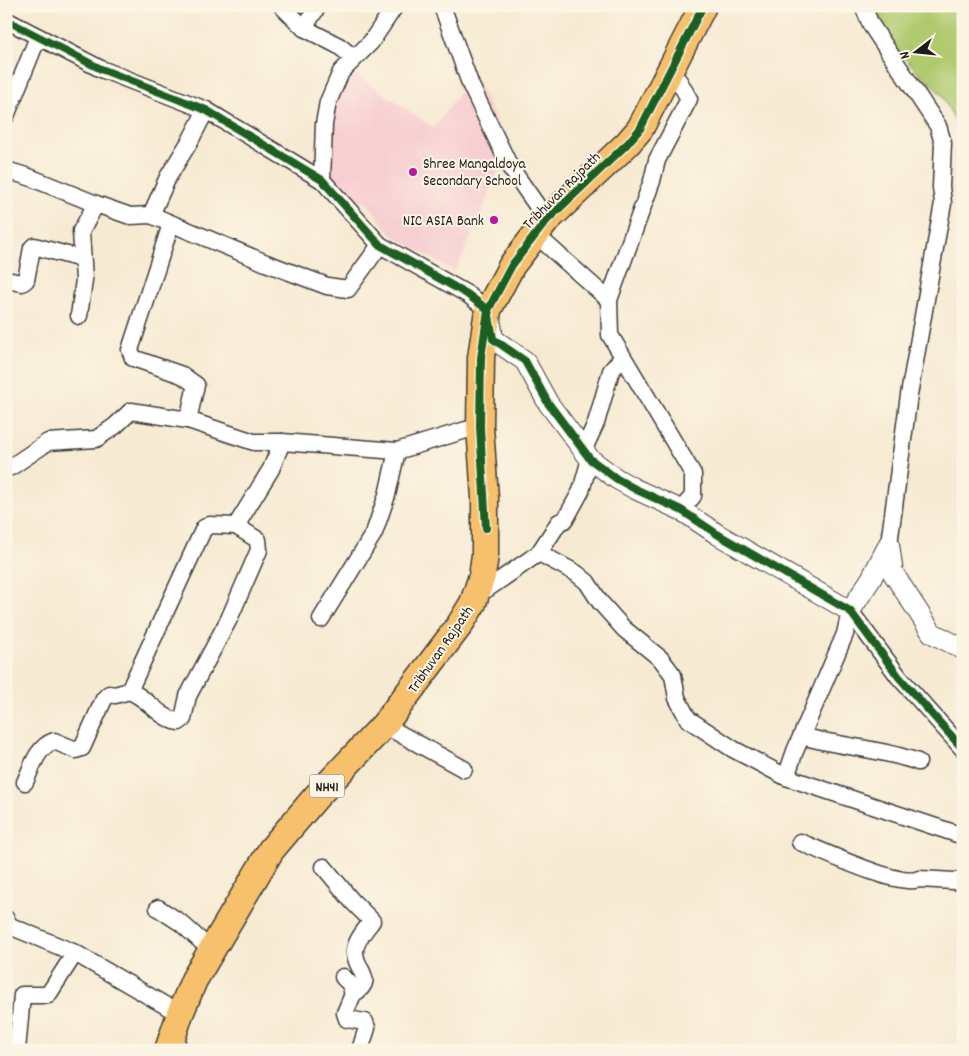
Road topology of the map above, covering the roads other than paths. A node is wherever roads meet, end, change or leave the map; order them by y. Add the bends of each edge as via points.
1 (282, 6) edge
2 (318, 6) edge
3 (395, 6) edge
4 (442, 6) edge
5 (703, 6) edge
6 (862, 6) edge
7 (6, 20) edge
8 (304, 28) junction
9 (38, 37) junction
10 (354, 58) junction
11 (669, 72) junction
12 (206, 110) junction
13 (6, 116) edge
14 (6, 170) edge
15 (322, 180) junction
16 (96, 204) junction
17 (151, 215) junction
18 (171, 224) junction
19 (541, 227) junction
20 (380, 245) junction
21 (82, 259) junction
22 (6, 280) edge
23 (609, 300) junction
24 (488, 310) junction
25 (79, 316) dead end
26 (622, 358) junction
27 (188, 420) junction
28 (480, 427) junction
29 (282, 442) junction
30 (397, 451) junction
31 (586, 455) junction
32 (6, 467) edge
33 (682, 510) junction
34 (236, 526) junction
35 (889, 544) junction
36 (539, 553) junction
37 (477, 593) junction
38 (850, 611) junction
39 (321, 619) dead end
40 (963, 649) edge
41 (129, 691) junction
42 (384, 725) junction
43 (802, 736) junction
44 (963, 749) edge
45 (918, 762) dead end
46 (464, 770) dead end
47 (786, 776) junction
48 (25, 782) dead end
49 (963, 836) edge
50 (800, 842) dead end
51 (324, 867) dead end
52 (963, 882) edge
53 (158, 908) dead end
54 (6, 919) edge
55 (211, 950) junction
56 (75, 953) junction
57 (343, 977) dead end
58 (352, 994) junction
59 (180, 1014) junction
60 (17, 1050) edge
61 (168, 1050) edge
62 (360, 1050) edge

1 - 8 street
2 - 8 street
3 - 10 street via 371,42
4 - 19 street via 471,86
5 - 11 highway, Tribhuvan Rajpath / NH41
6 - 35 street via 871,25 938,126 943,143 943,203 909,395
7 - 9 street
8 - 10 street via 339,46
9 - 12 street via 101,69
9 - 13 street
10 - 15 street via 342,72 328,102
11 - 19 highway, Tribhuvan Rajpath / NH41 via 640,129
11 - 23 street via 679,81 689,99 657,160
12 - 15 street
12 - 17 street via 168,177
14 - 16 street via 29,176
15 - 20 street
16 - 17 street via 130,216
16 - 21 street via 81,231
17 - 18 street
18 - 20 street via 327,286 348,289
18 - 27 street via 130,350 133,358 182,375 196,385
19 - 23 street
19 - 24 highway, Tribhuvan Rajpath / NH41 via 512,265
20 - 24 street via 467,294
21 - 22 street via 34,246 26,280 22,283
21 - 25 street via 84,280
23 - 26 street via 610,335
24 - 28 highway, Tribhuvan Rajpath / NH41 via 481,358
24 - 31 street via 493,339 525,360 548,403
26 - 31 street via 611,371
26 - 33 street via 693,474 693,496
27 - 29 street via 254,442
27 - 32 street via 131,411 96,440 48,442 11,467
28 - 30 street
28 - 37 highway, Tribhuvan Rajpath / NH41 via 486,528 482,576
29 - 30 street
29 - 34 street via 271,469
30 - 39 street via 374,534
31 - 33 street via 635,490
31 - 36 street via 581,491
33 - 38 street via 717,534
34 - 41 street via 210,525 204,528
34 - 41 street via 258,540 260,550 188,696 183,719 171,721
35 - 38 street
35 - 40 street via 893,573 932,633
36 - 37 street via 488,589
36 - 47 street via 587,582 624,629 661,659 673,675 678,698 688,719 733,749
37 - 42 highway, Tribhuvan Rajpath / NH41 via 459,626
38 - 43 street via 845,634
38 - 44 street via 899,677
41 - 48 street via 115,696 109,694 104,699 82,748 76,750 54,741 48,743
42 - 46 street
42 - 55 highway, Tribhuvan Rajpath / NH41 via 271,850
43 - 45 street via 899,755
43 - 47 street
47 - 49 street
50 - 52 street via 898,879
51 - 58 street via 372,921 355,953 365,981 360,990
53 - 55 street via 181,923
54 - 56 street via 10,926
55 - 59 highway, Tribhuvan Rajpath / NH41
56 - 59 street
56 - 60 street via 48,995 22,995
57 - 58 street via 350,984
58 - 62 street via 345,1013 347,1019 365,1022
59 - 61 highway, Tribhuvan Rajpath / NH41

